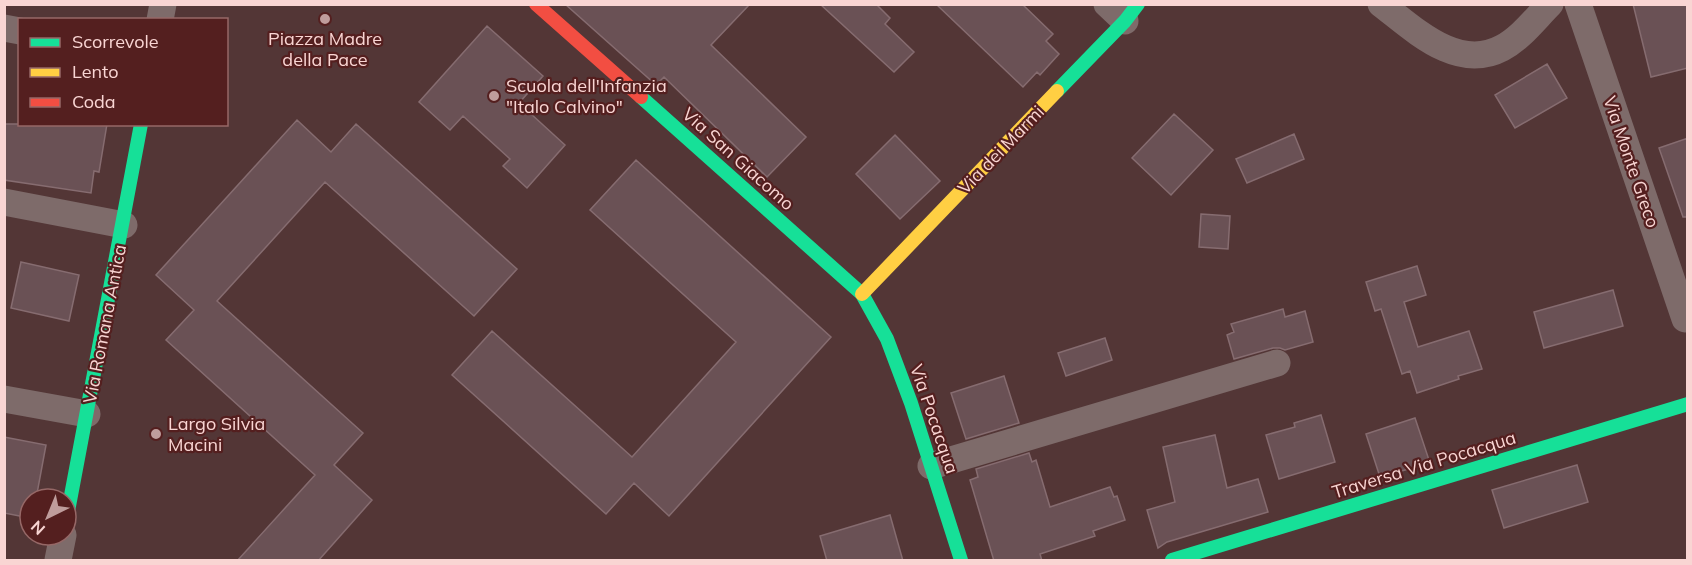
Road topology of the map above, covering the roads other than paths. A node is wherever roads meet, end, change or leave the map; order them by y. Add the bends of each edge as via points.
1 (536, 4) edge
2 (1381, 4) edge
3 (1551, 4) edge
4 (1578, 4) edge
5 (1123, 10) edge
6 (141, 126) edge
7 (4, 202) edge
8 (124, 225) junction
9 (862, 294) junction
10 (1685, 319) dead end
11 (1277, 363) dead end
12 (4, 399) edge
13 (1688, 404) edge
14 (87, 414) junction
15 (932, 466) junction
16 (73, 487) edge
17 (961, 561) edge
18 (1172, 561) edge

1 - 9 street, Via San Giacomo
2 - 3 street via 1437,45 1478,54 1496,51 1512,42
4 - 10 street, Via Monte Greco
5 - 9 street, Via dei Marmi
6 - 8 street, Via Romana Antica
7 - 8 street
8 - 14 street, Via Romana Antica
9 - 15 street, Via Pocacqua via 887,339
11 - 15 street
12 - 14 street
13 - 18 street, Traversa Via Pocacqua
14 - 16 street, Via Romana Antica
15 - 17 street, Via Pocacqua

